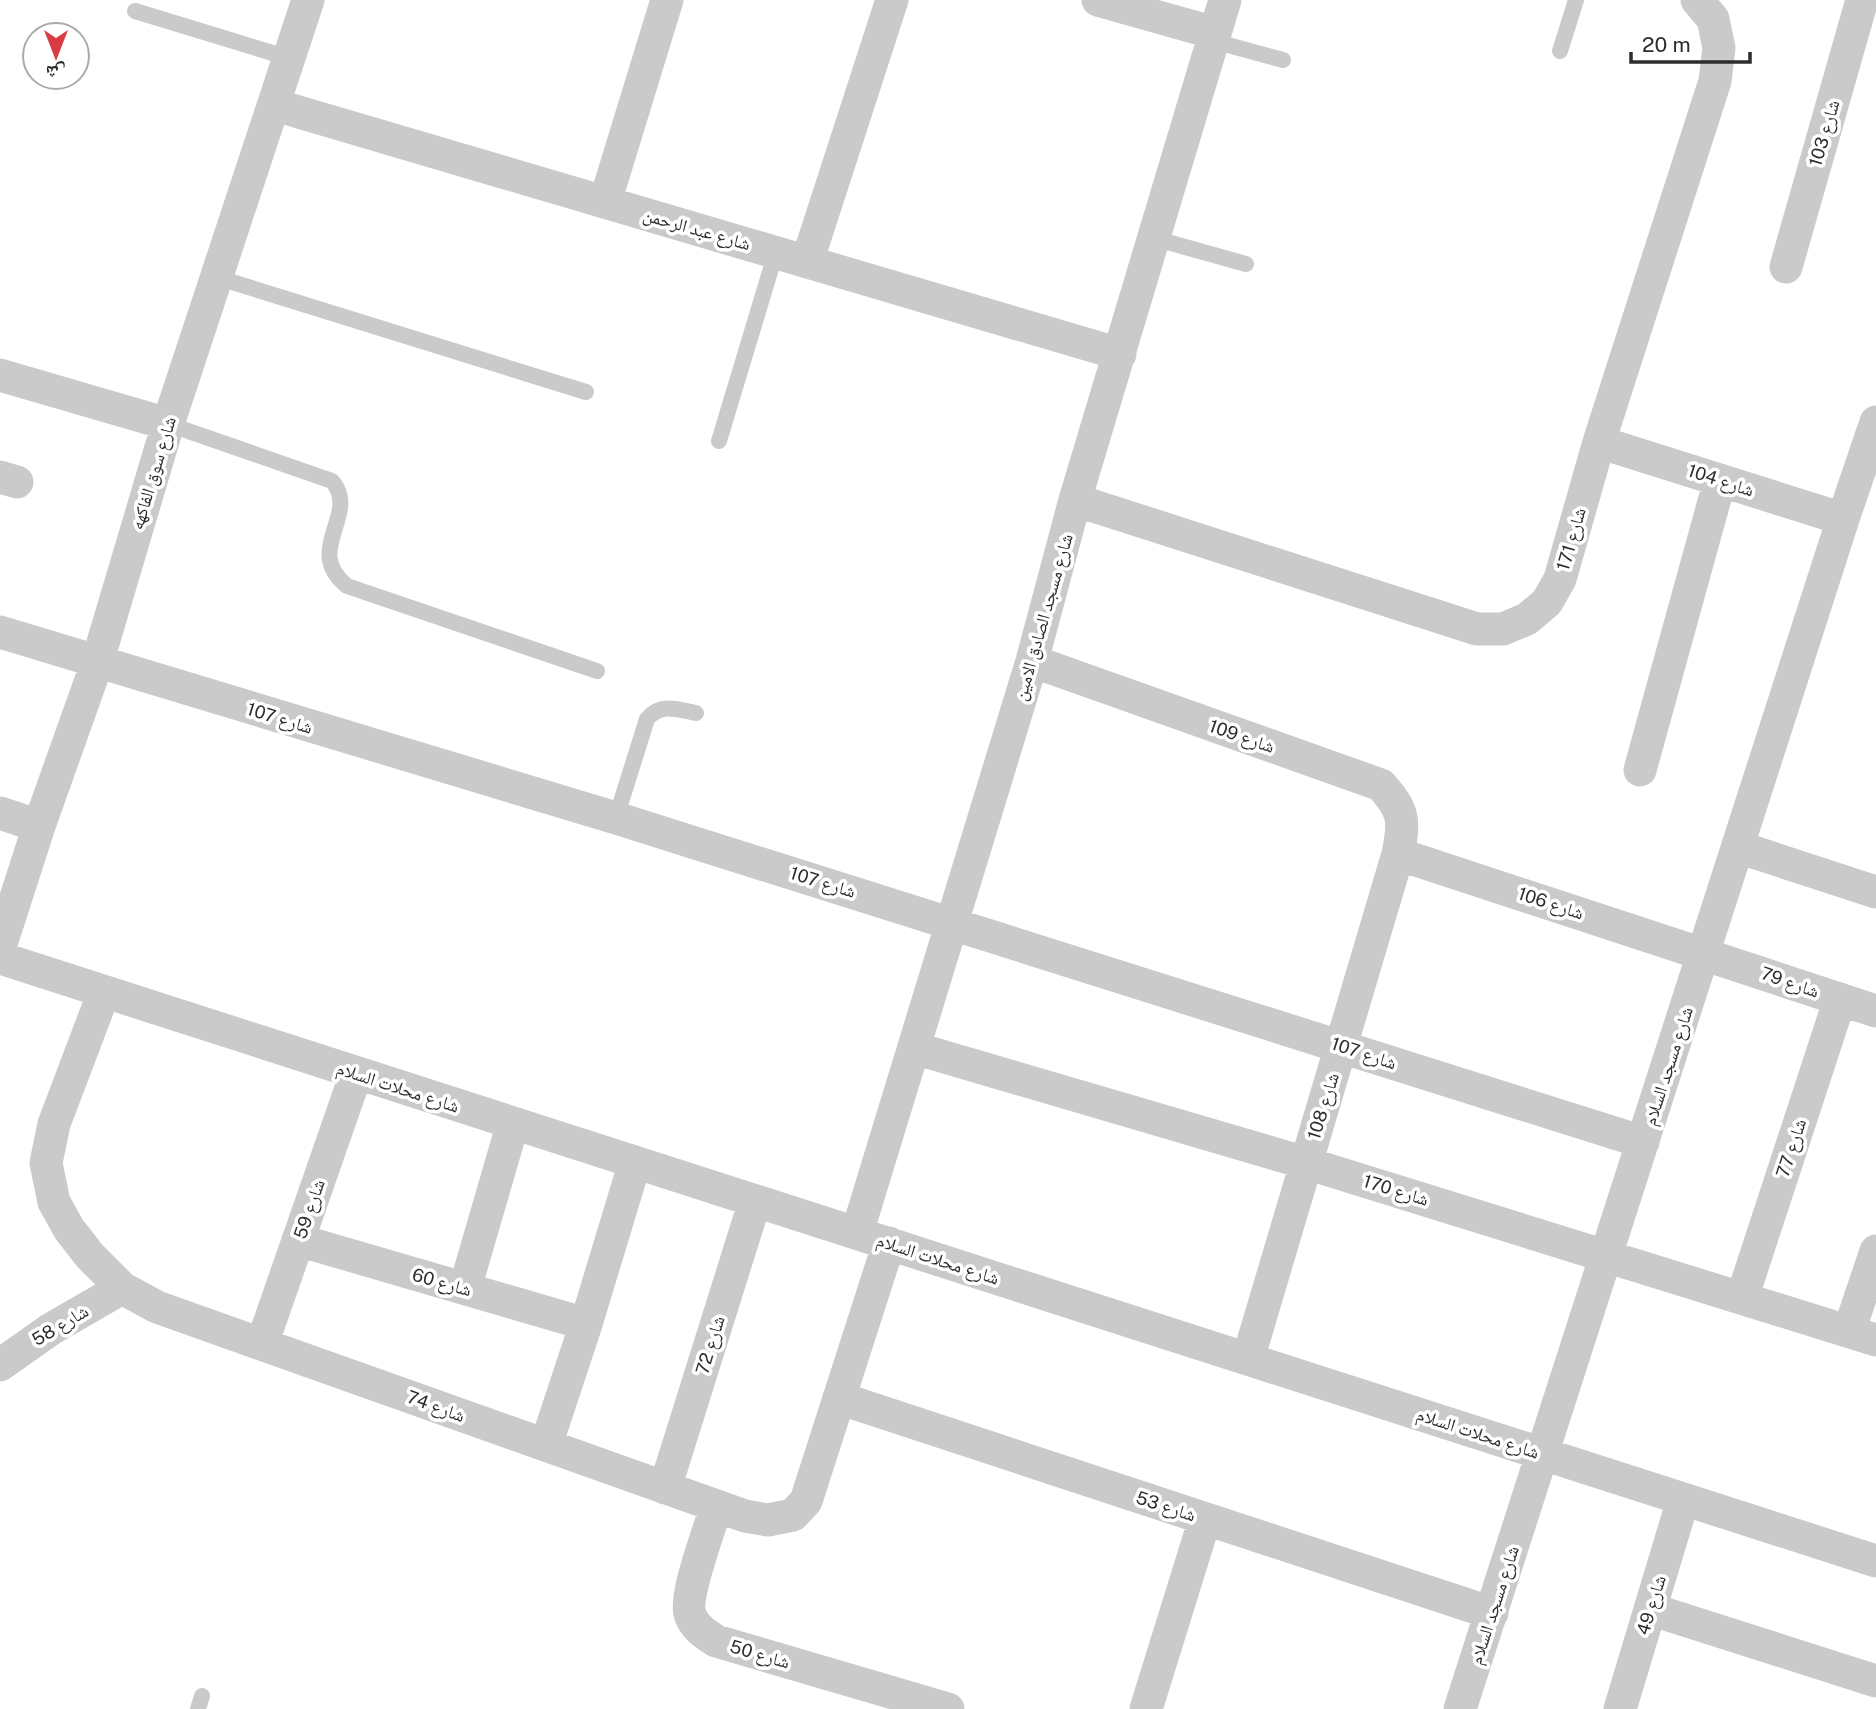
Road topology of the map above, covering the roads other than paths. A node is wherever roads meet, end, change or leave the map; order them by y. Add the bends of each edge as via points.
1 (308, 0) edge
2 (667, 0) edge
3 (892, 0) edge
4 (1098, 0) edge
5 (1225, 0) edge
6 (1576, 0) edge
7 (1697, 0) edge
8 (1863, 0) edge
9 (135, 11) dead end
10 (1214, 37) junction
11 (1560, 51) dead end
12 (289, 58) junction
13 (1283, 60) dead end
14 (275, 105) junction
15 (605, 202) junction
16 (1153, 238) junction
17 (776, 252) junction
18 (807, 262) junction
19 (1245, 264) dead end
20 (1786, 267) dead end
21 (216, 277) junction
22 (1119, 354) junction
23 (0, 374) edge
24 (586, 392) dead end
25 (1876, 422) edge
26 (168, 424) junction
27 (719, 441) dead end
28 (1599, 442) junction
29 (1720, 480) junction
30 (1075, 500) junction
31 (1843, 519) junction
32 (0, 632) edge
33 (1032, 661) junction
34 (97, 663) junction
35 (597, 671) dead end
36 (696, 713) dead end
37 (1640, 770) dead end
38 (0, 813) edge
39 (616, 818) junction
40 (39, 826) junction
41 (1738, 847) junction
42 (1398, 854) junction
43 (1876, 891) edge
44 (951, 922) junction
45 (0, 947) edge
46 (1704, 953) junction
47 (0, 958) edge
48 (104, 992) junction
49 (1840, 999) junction
50 (1876, 1011) edge
51 (1341, 1045) junction
52 (914, 1048) junction
53 (356, 1074) junction
54 (513, 1123) junction
55 (1643, 1142) junction
56 (635, 1162) junction
57 (1306, 1163) junction
58 (755, 1201) junction
59 (857, 1233) junction
60 (298, 1240) junction
61 (890, 1243) junction
62 (1876, 1251) edge
63 (1605, 1255) junction
64 (122, 1288) junction
65 (465, 1288) junction
66 (1742, 1298) junction
67 (586, 1324) junction
68 (1863, 1335) edge
69 (262, 1344) junction
70 (1248, 1359) junction
71 (0, 1365) edge
72 (839, 1398) junction
73 (545, 1445) junction
74 (1542, 1453) junction
75 (665, 1488) junction
76 (1683, 1500) junction
77 (716, 1507) junction
78 (1205, 1518) junction
79 (1876, 1561) edge
80 (1650, 1609) junction
81 (1492, 1613) junction
82 (1876, 1681) edge
83 (935, 1707) edge
84 (1146, 1709) edge
85 (1460, 1709) edge
86 (1620, 1709) edge

1 - 12 street, شارع سوق الفاكهه
2 - 15 street
3 - 18 street
4 - 10 street
5 - 10 street, شارع مسجد الصادق الامين
6 - 11 lane
7 - 28 street, شارع 171 via 1713,19 1719,48 1715,81
8 - 20 street, شارع 103
9 - 12 lane
10 - 13 lane
10 - 16 street, شارع مسجد الصادق الامين
12 - 14 street, شارع سوق الفاكهه
14 - 15 street, شارع عبد الرحمن
14 - 21 street, شارع سوق الفاكهه
15 - 17 street, شارع عبد الرحمن
16 - 19 lane
16 - 22 street, شارع مسجد الصادق الامين
17 - 18 street, شارع عبد الرحمن
17 - 27 lane
18 - 22 street, شارع عبد الرحمن
21 - 24 lane
21 - 26 street, شارع سوق الفاكهه
22 - 30 street, شارع مسجد الصادق الامين
23 - 26 street
25 - 31 street, شارع مسجد السلام
26 - 34 street, شارع سوق الفاكهه
26 - 35 lane via 332,481 340,489 341,500 329,565 347,586
28 - 29 street, شارع 104
28 - 30 street, شارع 171 via 1560,579 1547,602 1527,619 1503,629 1477,629
29 - 31 street, شارع 104
29 - 37 street
30 - 33 street, شارع مسجد الصادق الامين
31 - 41 street, شارع مسجد السلام
32 - 34 street, شارع 107
33 - 42 street, شارع 109 via 1381,785 1398,805 1403,829
33 - 44 street, شارع مسجد الصادق الامين
34 - 39 street, شارع 107
34 - 40 street, شارع سوق الفاكهه
36 - 39 lane via 662,708 647,719
38 - 40 street
39 - 44 street, شارع 107
40 - 45 street, شارع سوق الفاكهه
41 - 43 street
41 - 46 street, شارع مسجد السلام
42 - 46 street, شارع 106
42 - 51 street, شارع 108
44 - 51 street, شارع 107
44 - 52 street, شارع مسجد الصادق الامين
46 - 49 street, شارع 79
46 - 55 street, شارع مسجد السلام
47 - 48 street, شارع محلات السلام
48 - 53 street, شارع محلات السلام
48 - 64 street, شارع 74 via 54,1124 46,1163 54,1202 69,1229
49 - 50 street, شارع 79
49 - 66 street, شارع 77
51 - 55 street, شارع 107
51 - 57 street, شارع 108
52 - 57 street, شارع 170
52 - 59 street, شارع مسجد الصادق الامين
53 - 54 street, شارع محلات السلام
53 - 60 street, شارع 59
54 - 56 street, شارع محلات السلام
54 - 65 street
55 - 63 street, شارع مسجد السلام
56 - 58 street, شارع محلات السلام
56 - 67 street
57 - 63 street, شارع 170
57 - 70 street, شارع 108
58 - 59 street, شارع محلات السلام
58 - 75 street, شارع 72
59 - 61 street, شارع محلات السلام
60 - 65 street, شارع 60
60 - 69 street, شارع 59
61 - 70 street, شارع محلات السلام
61 - 72 street, شارع 74
62 - 68 street
63 - 66 street, شارع 170
63 - 74 street, شارع مسجد السلام
64 - 69 street, شارع 74 via 157,1307
64 - 71 street, شارع 58
65 - 67 street, شارع 60
66 - 68 street, شارع 170
67 - 73 street
69 - 73 street, شارع 74
70 - 74 street, شارع محلات السلام
72 - 77 street, شارع 74 via 806,1501 793,1515 768,1520
72 - 78 street, شارع 53
73 - 75 street, شارع 74
74 - 76 street, شارع محلات السلام
74 - 81 street, شارع مسجد السلام
75 - 77 street, شارع 74
76 - 79 street, شارع محلات السلام
76 - 80 street, شارع 49
77 - 83 street, شارع 50 via 689,1612 700,1630 716,1641
78 - 81 street, شارع 53
78 - 84 street
80 - 82 street
80 - 86 street, شارع 49
81 - 85 street, شارع مسجد السلام

